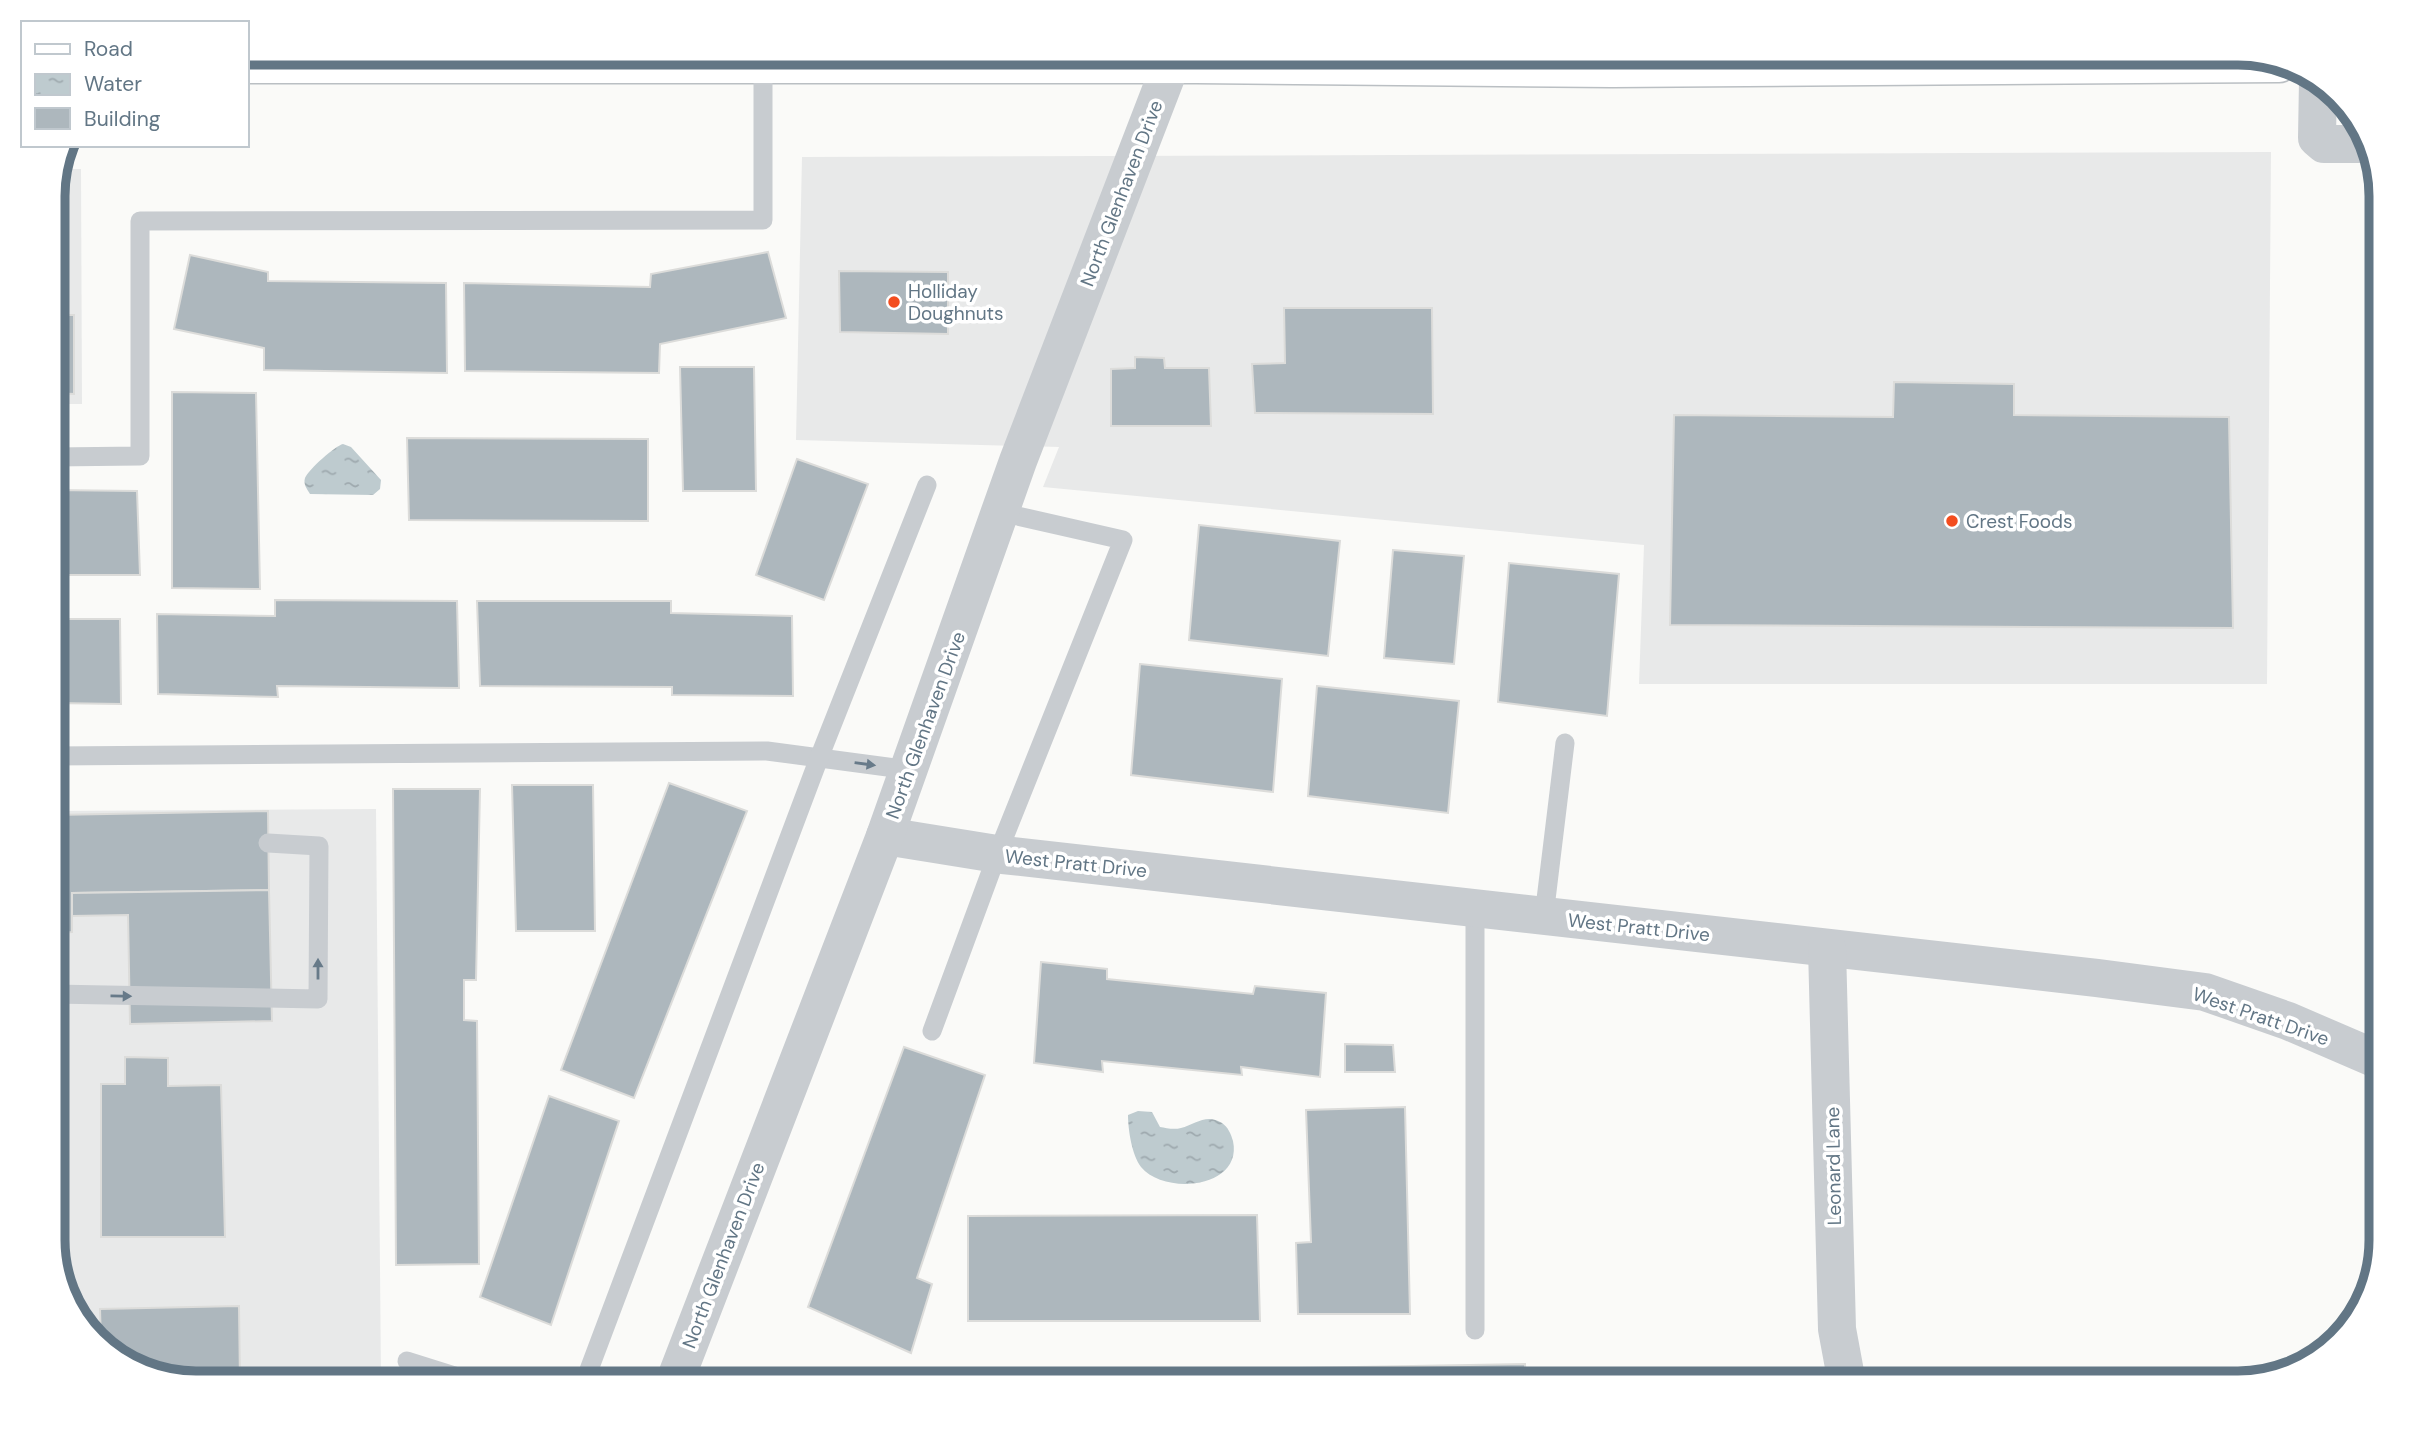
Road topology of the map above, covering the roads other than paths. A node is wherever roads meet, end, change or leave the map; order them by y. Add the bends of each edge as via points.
1 (763, 65) edge
2 (1171, 65) edge
3 (2318, 92) edge
4 (2358, 144) edge
5 (65, 457) edge
6 (927, 485) dead end
7 (1000, 512) junction
8 (1565, 743) dead end
9 (65, 756) edge
10 (819, 758) junction
11 (910, 770) junction
12 (886, 836) junction
13 (268, 843) dead end
14 (998, 855) junction
15 (1475, 908) junction
16 (1544, 916) junction
17 (1827, 948) junction
18 (65, 994) edge
19 (932, 1031) dead end
20 (2369, 1056) edge
21 (1475, 1330) dead end
22 (407, 1361) dead end
23 (437, 1371) edge
24 (589, 1371) edge
25 (679, 1371) edge
26 (1845, 1371) edge

1 - 5 lane via 763,220 140,221 140,456
2 - 7 street, North Glenhaven Drive
3 - 4 street via 2318,138 2324,144
6 - 10 lane
7 - 11 street, North Glenhaven Drive
7 - 14 lane via 1123,540
8 - 16 lane
9 - 10 lane via 766,751
10 -> 11 lane
10 - 24 lane
11 - 12 street, North Glenhaven Drive
12 - 14 street, West Pratt Drive
12 - 25 street, North Glenhaven Drive
18 -> 13 lane via 318,999 319,846
14 - 15 street, West Pratt Drive
14 - 19 lane
15 - 16 street, West Pratt Drive
15 - 21 lane
16 - 17 street, West Pratt Drive
17 - 20 street, West Pratt Drive via 2205,992
17 - 26 street, Leonard Lane via 1837,1329
22 - 23 lane

